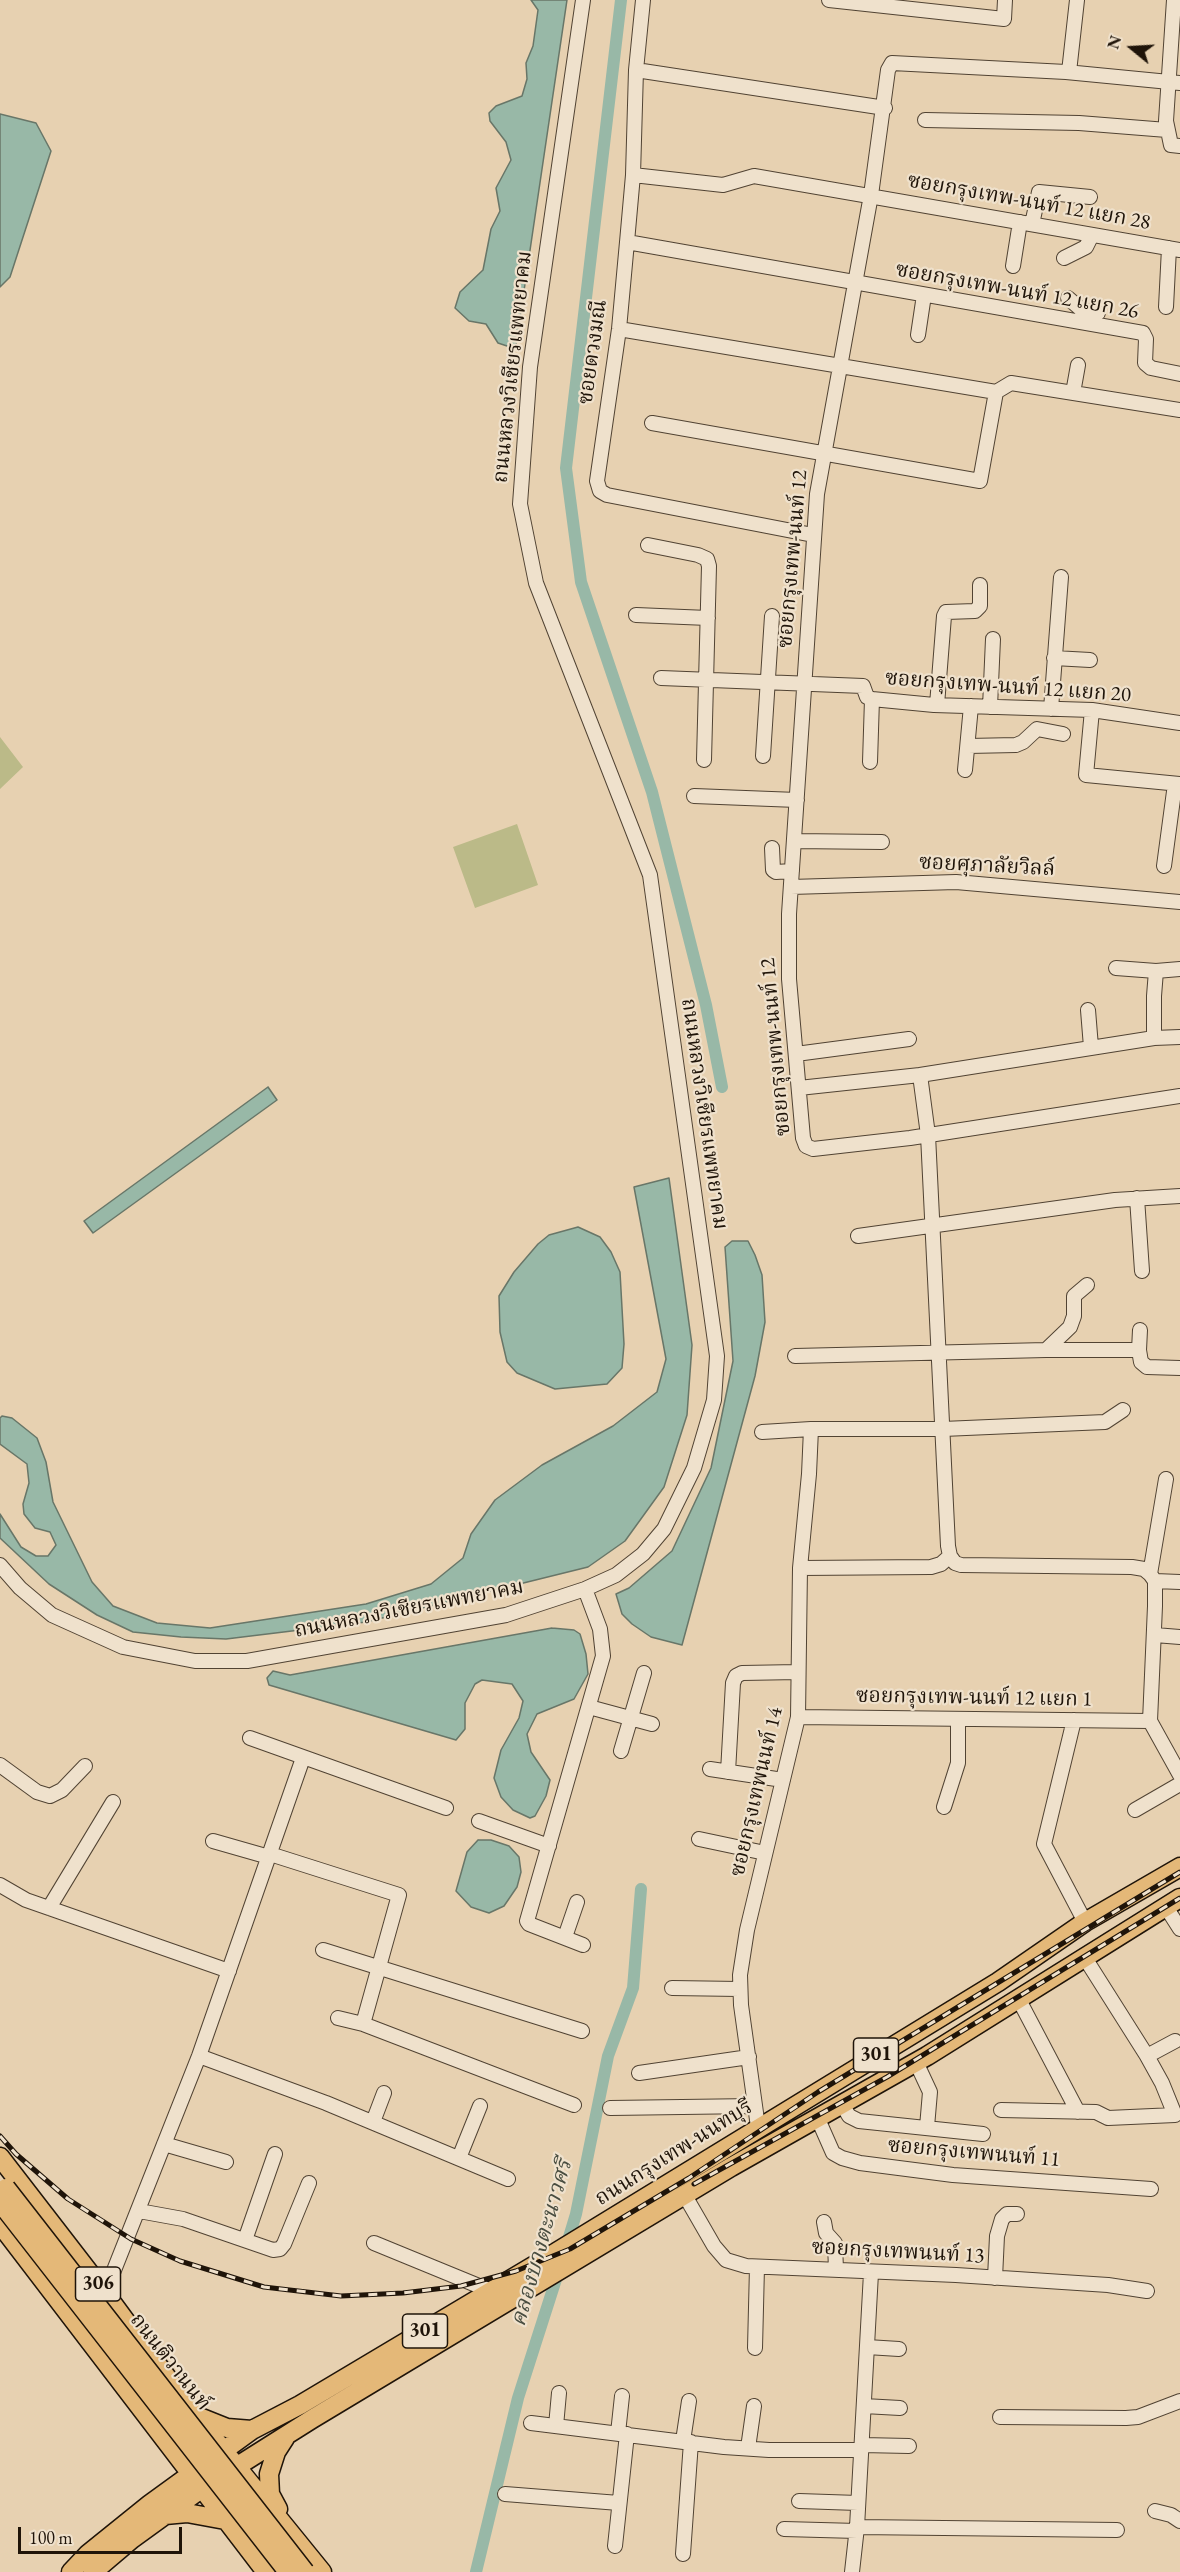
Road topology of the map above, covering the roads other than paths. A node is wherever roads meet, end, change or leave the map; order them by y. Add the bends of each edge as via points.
1 (583, 0) edge
2 (643, 0) edge
3 (829, 0) edge
4 (1005, 0) edge
5 (1077, 0) edge
6 (1174, 0) edge
7 (636, 70) junction
8 (1070, 72) junction
9 (1174, 83) edge
10 (885, 108) junction
11 (925, 120) dead end
12 (1167, 130) junction
13 (1180, 146) edge
14 (633, 175) junction
15 (871, 195) junction
16 (1090, 196) dead end
17 (1026, 223) junction
18 (1092, 235) junction
19 (627, 243) junction
20 (1174, 249) edge
21 (1064, 258) dead end
22 (1013, 266) dead end
23 (854, 284) junction
24 (924, 295) junction
25 (1068, 298) dead end
26 (1166, 308) dead end
27 (1098, 313) dead end
28 (1082, 316) junction
29 (619, 329) junction
30 (918, 335) dead end
31 (840, 365) junction
32 (1078, 365) dead end
33 (1180, 374) edge
34 (996, 392) junction
35 (1073, 393) junction
36 (1180, 410) edge
37 (652, 423) dead end
38 (823, 453) junction
39 (813, 535) junction
40 (648, 545) dead end
41 (1061, 577) dead end
42 (980, 585) dead end
43 (636, 615) dead end
44 (772, 616) dead end
45 (708, 618) junction
46 (993, 639) dead end
47 (1054, 658) junction
48 (1090, 660) dead end
49 (661, 678) dead end
50 (707, 680) junction
51 (768, 683) junction
52 (805, 684) junction
53 (872, 699) junction
54 (937, 705) junction
55 (971, 706) junction
56 (990, 707) junction
57 (1050, 709) junction
58 (1092, 710) junction
59 (1180, 723) edge
60 (1063, 734) dead end
61 (968, 746) junction
62 (763, 756) dead end
63 (704, 760) dead end
64 (870, 762) dead end
65 (965, 770) dead end
66 (1178, 784) edge
67 (693, 796) dead end
68 (797, 800) junction
69 (794, 842) junction
70 (882, 842) dead end
71 (772, 848) dead end
72 (1164, 867) dead end
73 (792, 871) junction
74 (791, 887) junction
75 (1180, 902) edge
76 (1116, 968) dead end
77 (1180, 969) edge
78 (1156, 972) junction
79 (1088, 1010) dead end
80 (1180, 1037) edge
81 (1154, 1038) junction
82 (909, 1039) dead end
83 (1091, 1047) junction
84 (796, 1054) junction
85 (920, 1075) junction
86 (799, 1088) junction
87 (1180, 1096) edge
88 (927, 1135) junction
89 (1180, 1196) edge
90 (1137, 1198) junction
91 (933, 1227) junction
92 (858, 1236) dead end
93 (1142, 1271) dead end
94 (1087, 1285) dead end
95 (1140, 1330) dead end
96 (1046, 1350) junction
97 (1138, 1350) junction
98 (939, 1353) junction
99 (795, 1356) dead end
100 (1180, 1368) edge
101 (1123, 1410) dead end
102 (811, 1429) junction
103 (943, 1429) junction
104 (762, 1432) dead end
105 (1166, 1479) dead end
106 (950, 1556) junction
107 (0, 1565) edge
108 (800, 1568) junction
109 (1152, 1578) junction
110 (1180, 1582) edge
111 (585, 1589) junction
112 (1155, 1635) junction
113 (1180, 1637) edge
114 (798, 1672) junction
115 (644, 1673) dead end
116 (589, 1707) junction
117 (798, 1717) junction
118 (630, 1719) junction
119 (958, 1719) junction
120 (1074, 1720) junction
121 (1150, 1720) junction
122 (652, 1725) dead end
123 (250, 1738) dead end
124 (621, 1750) dead end
125 (303, 1758) junction
126 (0, 1765) edge
127 (85, 1766) dead end
128 (710, 1769) dead end
129 (728, 1772) junction
130 (1180, 1775) edge
131 (783, 1780) junction
132 (1180, 1784) edge
133 (113, 1802) dead end
134 (446, 1808) dead end
135 (944, 1808) dead end
136 (1135, 1810) dead end
137 (479, 1821) dead end
138 (699, 1839) dead end
139 (213, 1841) dead end
140 (549, 1846) junction
141 (765, 1852) junction
142 (269, 1856) junction
143 (1180, 1867) edge
144 (0, 1885) edge
145 (577, 1902) dead end
146 (1173, 1902) edge
147 (48, 1908) junction
148 (1086, 1922) junction
149 (1180, 1929) edge
150 (565, 1937) junction
151 (583, 1945) dead end
152 (323, 1950) dead end
153 (1085, 1958) junction
154 (379, 1966) junction
155 (229, 1971) junction
156 (672, 1988) dead end
157 (740, 1989) junction
158 (1018, 1998) junction
159 (338, 2018) dead end
160 (363, 2024) junction
161 (582, 2031) dead end
162 (1175, 2041) dead end
163 (199, 2056) junction
164 (1147, 2056) junction
165 (749, 2057) junction
166 (916, 2062) junction
167 (639, 2073) dead end
168 (384, 2093) dead end
169 (842, 2104) junction
170 (574, 2105) dead end
171 (480, 2106) dead end
172 (754, 2106) junction
173 (610, 2108) dead end
174 (1001, 2110) dead end
175 (1078, 2112) junction
176 (818, 2119) junction
177 (373, 2122) junction
178 (758, 2127) junction
179 (927, 2127) junction
180 (983, 2134) dead end
181 (164, 2144) junction
182 (275, 2154) dead end
183 (0, 2157) edge
184 (459, 2158) junction
185 (226, 2162) dead end
186 (508, 2179) dead end
187 (309, 2182) dead end
188 (1151, 2189) dead end
189 (2, 2190) edge
190 (684, 2194) junction
191 (139, 2211) junction
192 (1017, 2214) dead end
193 (824, 2222) dead end
194 (0, 2224) edge
195 (245, 2240) junction
196 (374, 2243) dead end
197 (757, 2267) junction
198 (836, 2270) junction
199 (871, 2273) junction
200 (995, 2278) junction
201 (1147, 2291) dead end
202 (105, 2293) junction
203 (497, 2294) junction
204 (867, 2347) junction
205 (755, 2348) dead end
206 (899, 2349) dead end
207 (560, 2393) dead end
208 (622, 2396) dead end
209 (689, 2401) dead end
210 (1180, 2401) edge
211 (754, 2406) dead end
212 (864, 2406) junction
213 (900, 2408) dead end
214 (193, 2413) junction
215 (1000, 2417) dead end
216 (531, 2423) dead end
217 (556, 2426) junction
218 (252, 2430) junction
219 (159, 2434) junction
220 (288, 2434) junction
221 (622, 2434) junction
222 (687, 2441) junction
223 (909, 2446) dead end
224 (748, 2448) junction
225 (861, 2448) junction
226 (222, 2450) junction
227 (236, 2467) junction
228 (189, 2474) junction
229 (201, 2489) junction
230 (505, 2494) dead end
231 (799, 2501) dead end
232 (620, 2503) junction
233 (858, 2503) junction
234 (272, 2510) junction
235 (1155, 2511) dead end
236 (165, 2515) junction
237 (1180, 2521) edge
238 (231, 2527) junction
239 (287, 2529) junction
240 (784, 2529) dead end
241 (857, 2529) junction
242 (1117, 2530) dead end
243 (615, 2546) dead end
244 (683, 2554) dead end
245 (71, 2572) edge
246 (93, 2572) edge
247 (266, 2572) edge
248 (288, 2572) edge
249 (305, 2572) edge
250 (322, 2572) edge
251 (852, 2572) edge

1 - 111 street, ถนนหลวงวิเชียรแพทยาคม via 530,367 520,504 536,583 650,875 717,1356 714,1400 705,1435 664,1528 643,1554 616,1575
2 - 7 street, ซอยดวงมณี
3 - 4 street via 1004,19
5 - 8 street
6 - 9 street
7 - 10 street
7 - 14 street, ซอยดวงมณี
8 - 9 street
8 - 10 street, ซอยกรุงเทพ-นนท์ 12 via 892,63
9 - 12 street
10 - 15 street, ซอยกรุงเทพ-นนท์ 12
11 - 12 street via 1078,123
12 - 13 street via 1171,145
14 - 15 street, ซอยกรุงเทพ-นนท์ 12 แยก 28 via 723,185 754,176
14 - 19 street, ซอยดวงมณี
15 - 17 street, ซอยกรุงเทพ-นนท์ 12 แยก 28
15 - 23 street, ซอยกรุงเทพ-นนท์ 12
16 - 17 street via 1039,192
17 - 18 street, ซอยกรุงเทพ-นนท์ 12 แยก 28
17 - 22 street
18 - 20 street, ซอยกรุงเทพ-นนท์ 12 แยก 28
18 - 21 street via 1086,247
19 - 23 street, ซอยกรุงเทพ-นนท์ 12 แยก 26
19 - 29 street, ซอยดวงมณี
20 - 26 street
23 - 24 street, ซอยกรุงเทพ-นนท์ 12 แยก 26
23 - 31 street, ซอยกรุงเทพ-นนท์ 12
24 - 28 street, ซอยกรุงเทพ-นนท์ 12 แยก 26
24 - 30 street
25 - 28 street via 1076,302
27 - 28 street
28 - 33 street, ซอยกรุงเทพ-นนท์ 12 แยก 26 via 1143,333 1145,363
29 - 31 street
29 - 39 street, ซอยดวงมณี via 597,481 600,491
31 - 34 street
31 - 38 street, ซอยกรุงเทพ-นนท์ 12
32 - 35 street
34 - 35 street via 1011,383
34 - 38 street via 980,481
35 - 36 street
37 - 38 street
38 - 39 street, ซอยกรุงเทพ-นนท์ 12
39 - 52 street, ซอยกรุงเทพ-นนท์ 12
40 - 45 street via 706,559
41 - 47 street
42 - 54 street via 980,606 975,611 946,612 944,616
43 - 45 street
44 - 51 street
45 - 50 street
46 - 56 street
47 - 48 street
47 - 57 street
49 - 50 street
50 - 51 street
50 - 63 street
51 - 52 street
51 - 62 street
52 - 53 street, ซอยกรุงเทพ-นนท์ 12 แยก 20 via 863,686
52 - 68 street, ซอยกรุงเทพ-นนท์ 12
53 - 54 street, ซอยกรุงเทพ-นนท์ 12 แยก 20
53 - 64 street
54 - 55 street, ซอยกรุงเทพ-นนท์ 12 แยก 20
55 - 56 street, ซอยกรุงเทพ-นนท์ 12 แยก 20
55 - 61 street
56 - 57 street, ซอยกรุงเทพ-นนท์ 12 แยก 20
57 - 58 street, ซอยกรุงเทพ-นนท์ 12 แยก 20
58 - 59 street, ซอยกรุงเทพ-นนท์ 12 แยก 20
58 - 66 street via 1086,775
60 - 61 street via 1037,729 1016,745
61 - 65 street
66 - 72 street
67 - 68 street
68 - 69 street, ซอยกรุงเทพ-นนท์ 12
69 - 70 street
69 - 73 street, ซอยกรุงเทพ-นนท์ 12
71 - 73 street via 773,870
73 - 74 street, ซอยกรุงเทพ-นนท์ 12
74 - 75 street, ซอยศุภาลัยวิลล์ via 956,882
74 - 84 street, ซอยกรุงเทพ-นนท์ 12 via 789,979
76 - 78 street
77 - 78 street
78 - 81 street
79 - 83 street
80 - 81 street
81 - 83 street
82 - 84 street
83 - 85 street
84 - 86 street, ซอยกรุงเทพ-นนท์ 12
85 - 86 street
85 - 88 street
86 - 88 street, ซอยกรุงเทพ-นนท์ 12 via 803,1138 806,1146 813,1149
87 - 88 street
88 - 91 street
89 - 90 street
90 - 91 street
90 - 93 street
91 - 92 street
91 - 98 street
94 - 96 street via 1074,1296 1070,1327
95 - 97 street
96 - 97 street
96 - 98 street
97 - 100 street via 1147,1367
98 - 99 street
98 - 103 street
101 - 103 street via 1105,1422
102 - 103 street
102 - 104 street
102 - 108 street, ซอยกรุงเทพนนท์ 14
103 - 106 street
105 - 109 street
106 - 108 street via 931,1567
106 - 109 street via 961,1565 1132,1567 1144,1569
107 - 111 street, ถนนหลวงวิเชียรแพทยาคม via 52,1615 123,1647 195,1661 248,1661 471,1622 506,1615
108 - 114 street, ซอยกรุงเทพนนท์ 14
109 - 110 street
109 - 112 street
111 - 116 street via 600,1629 603,1656
112 - 113 street
112 - 121 street
114 - 117 street, ซอยกรุงเทพนนท์ 14
114 - 129 street via 736,1676
115 - 118 street
116 - 118 street
116 - 140 street
117 - 119 street, ซอยกรุงเทพ-นนท์ 12 แยก 1
117 - 131 street, ซอยกรุงเทพนนท์ 14
118 - 122 street
118 - 124 street
119 - 120 street, ซอยกรุงเทพ-นนท์ 12 แยก 1
119 - 135 street via 958,1763
120 - 121 street, ซอยกรุงเทพ-นนท์ 12 แยก 1
120 - 148 street via 1044,1844
121 - 130 street
123 - 125 street
125 - 134 street
125 - 142 street
126 - 127 street via 37,1792 50,1796 62,1790
128 - 129 street
129 - 131 street
131 - 141 street, ซอยกรุงเทพนนท์ 14
132 - 136 street
133 - 147 street
137 - 140 street
138 - 141 street
139 - 142 street
140 - 150 street via 527,1921
141 - 157 street, ซอยกรุงเทพนนท์ 14 via 747,1930
142 - 154 street via 399,1895
142 - 155 street
143 - 148 main road, ถนนกรุงเทพ-นนทบุรี / 301
144 - 147 street
145 - 150 street
146 - 149 street
146 - 153 main road, ถนนกรุงเทพ-นนทบุรี / 301
147 - 155 street
148 - 178 main road, ถนนกรุงเทพ-นนทบุรี / 301 via 998,1982
150 - 151 street
152 - 154 street
153 - 158 main road, ถนนกรุงเทพ-นนทบุรี / 301
153 - 164 street
154 - 160 street
154 - 161 street
155 - 163 street
156 - 157 street
157 - 165 street, ซอยกรุงเทพนนท์ 14
158 - 166 main road, ถนนกรุงเทพ-นนทบุรี / 301
158 - 175 street
159 - 160 street
160 - 170 street
162 - 164 street
163 - 177 street
163 - 181 street
164 - 175 street via 1174,2115 1108,2118 1096,2112
165 - 167 street
165 - 172 street, ซอยกรุงเทพนนท์ 14
166 - 169 main road, ถนนกรุงเทพ-นนทบุรี / 301
166 - 179 street via 930,2092
168 - 177 street
169 - 176 main road, ถนนกรุงเทพ-นนทบุรี / 301
169 - 179 street via 849,2116 859,2121
171 - 184 street
172 - 173 street
172 - 178 street, ซอยกรุงเทพนนท์ 14
174 - 175 street
176 - 188 street, ซอยกรุงเทพนนท์ 11 via 833,2153 860,2163 953,2175
176 - 190 main road, ถนนกรุงเทพ-นนทบุรี / 301
177 - 184 street
178 - 203 main road, ถนนกรุงเทพ-นนทบุรี / 301 via 550,2256
179 - 180 street
181 - 185 street
181 - 191 street
182 - 195 street
183 - 202 main road, ถนนติวานนท์ / 306
184 - 186 street
187 - 195 street via 280,2249
189 - 248 main road, ถนนติวานนท์, bridge
189 - 249 main road, ถนนติวานนท์, bridge
190 - 197 street, ซอยกรุงเทพนนท์ 13 via 726,2260
190 - 203 main road, ถนนกรุงเทพ-นนทบุรี / 301 via 548,2278
191 - 195 street via 183,2219
191 - 202 street
192 - 200 street via 1006,2214 1002,2220 997,2236
193 - 198 street via 826,2233 835,2243
194 - 219 main road, 306
196 - 203 street
197 - 198 street, ซอยกรุงเทพนนท์ 13
197 - 205 street
198 - 199 street, ซอยกรุงเทพนนท์ 13
199 - 200 street, ซอยกรุงเทพนนท์ 13
199 - 204 street
200 - 201 street, ซอยกรุงเทพนนท์ 13
202 - 214 main road, ถนนติวานนท์ / 306
203 - 218 main road, ถนนกรุงเทพ-นนทบุรี / 301
203 - 220 main road, ถนนกรุงเทพ-นนทบุรี / 301
204 - 206 street
204 - 212 street
207 - 217 street
208 - 221 street
209 - 222 street
210 - 215 street via 1138,2417
211 - 224 street
212 - 213 street
212 - 225 street
214 - 218 main road via 227,2428
214 - 219 main road via 195,2427 189,2438 178,2442
214 - 226 main road, ถนนติวานนท์ / 306
216 - 217 street
217 - 221 street
218 - 226 main road, ถนนกรุงเทพ-นนทบุรี / 301
219 - 228 main road, 306
220 - 227 main road, ถนนกรุงเทพ-นนทบุรี / 301
220 - 239 main road via 271,2463 268,2484
221 - 222 street
221 - 232 street
222 - 224 street
222 - 244 street
223 - 225 street
224 - 225 street
225 - 233 street
226 - 227 main road, ถนนติวานนท์ / 306
226 - 228 main road, ถนนกรุงเทพ-นนทบุรี / 301
227 - 229 main road, ถนนกรุงเทพ-นนทบุรี / 301
227 - 234 main road, ถนนติวานนท์
228 - 229 main road, 306
228 - 245 main road, ถนนกรุงเทพ-นนทบุรี
229 - 236 main road, ถนนกรุงเทพ-นนทบุรี
229 - 238 main road
230 - 232 street
231 - 233 street
232 - 243 street
233 - 241 street
234 - 238 main road via 254,2500 240,2503
234 - 239 main road, ถนนติวานนท์
235 - 237 street
236 - 238 main road via 187,2512
236 - 246 main road, ถนนกรุงเทพ-นนทบุรี
238 - 247 main road
239 - 250 main road
240 - 241 street
241 - 242 street
241 - 251 street

